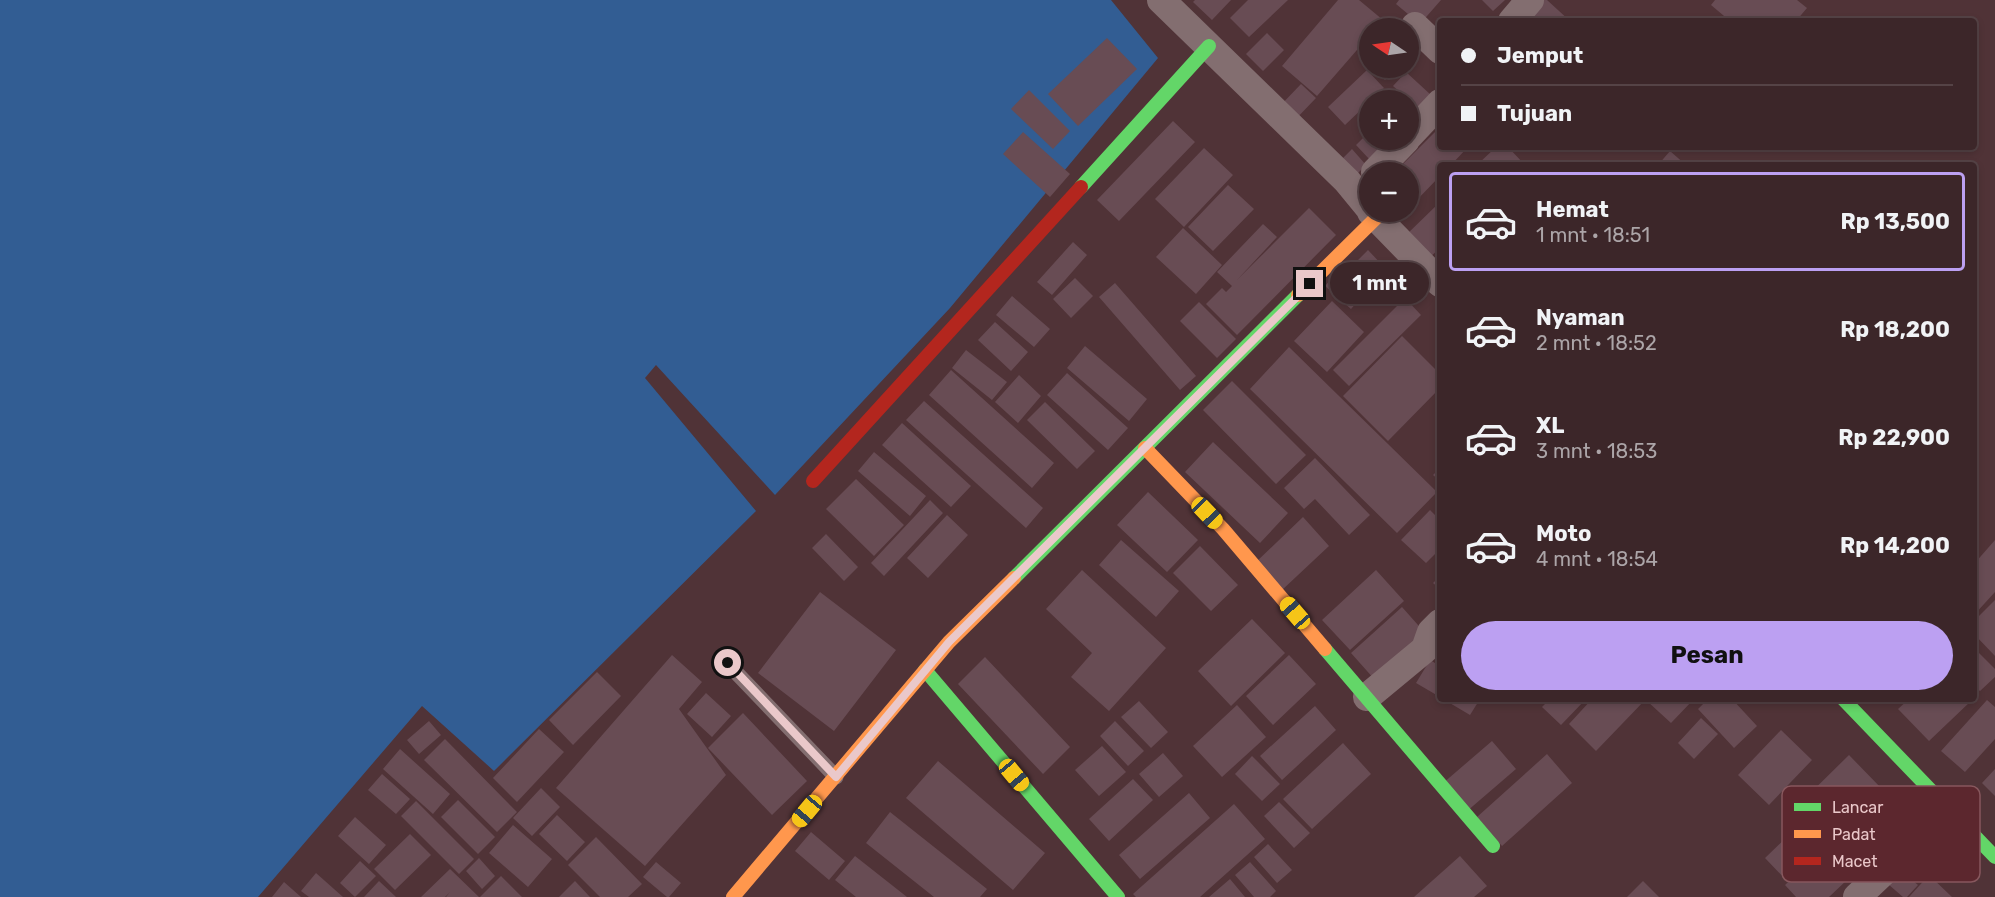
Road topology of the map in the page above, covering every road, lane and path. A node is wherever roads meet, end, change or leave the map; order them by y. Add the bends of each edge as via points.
1 (1161, 0) edge
2 (1530, 0) edge
3 (1515, 18) edge
4 (1419, 31) edge
5 (1209, 46) junction
6 (1437, 47) edge
7 (1437, 106) edge
8 (1419, 125) edge
9 (1359, 189) edge
10 (1359, 209) edge
11 (1390, 222) edge
12 (1437, 279) edge
13 (1145, 448) junction
14 (813, 481) dead end
15 (1437, 626) edge
16 (728, 663) dead end
17 (925, 670) junction
18 (1367, 697) junction
19 (1846, 702) edge
20 (836, 777) junction
21 (1928, 786) edge
22 (1980, 842) edge
23 (1493, 846) dead end
24 (1995, 858) edge
25 (1873, 882) edge
26 (733, 897) edge
27 (1118, 897) edge
28 (1857, 897) edge

1 - 5 street
2 - 3 street
4 - 6 street
5 - 9 street
5 - 14 street
7 - 8 street
10 - 13 street
11 - 12 street
13 - 17 street
13 - 18 street via 1223,529
15 - 18 street via 1425,649
16 - 20 lane
17 - 20 street
17 - 27 street
18 - 23 street
19 - 21 street
20 - 26 street
22 - 24 street
25 - 28 street

